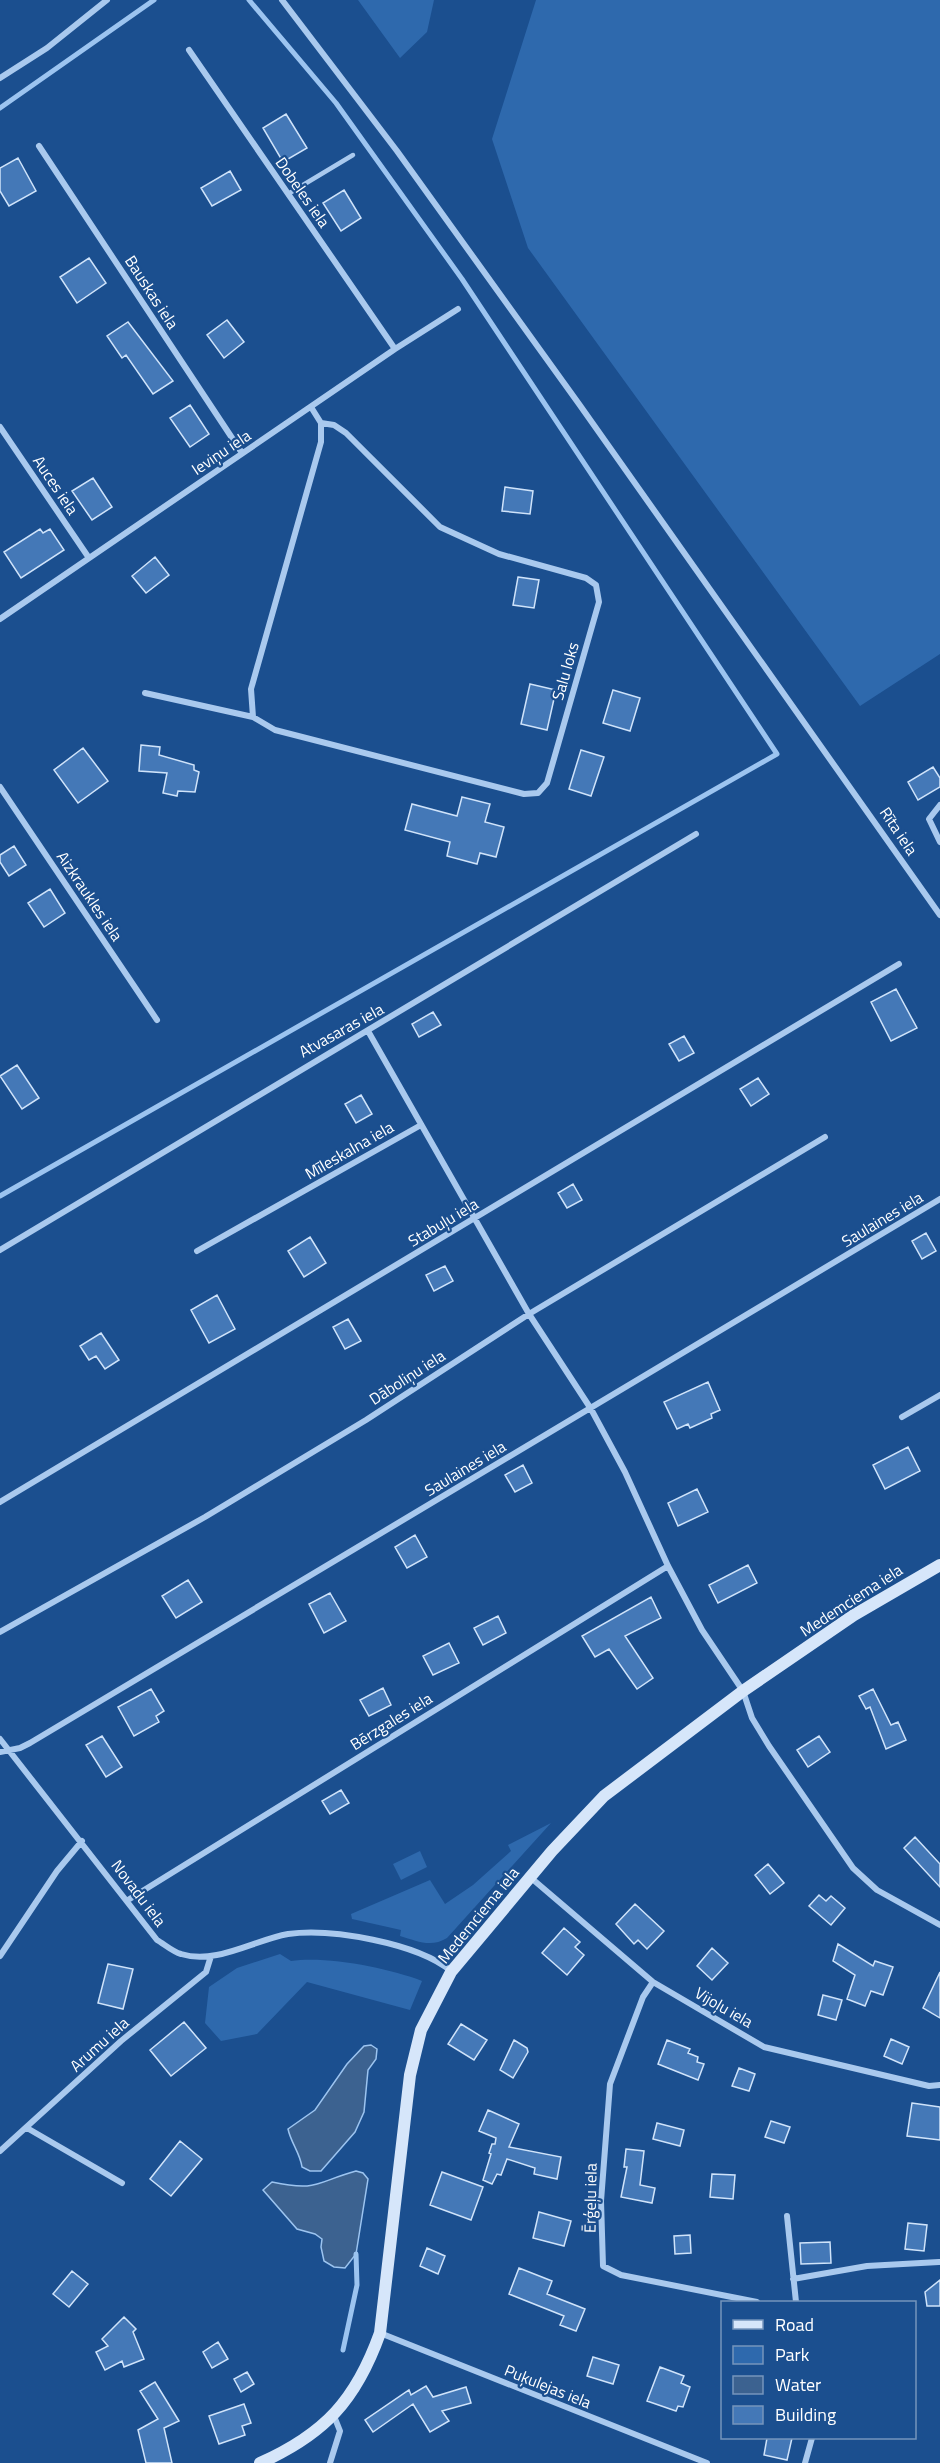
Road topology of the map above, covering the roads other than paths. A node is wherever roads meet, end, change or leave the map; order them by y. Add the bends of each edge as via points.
1 (282, 0) edge
2 (105, 1) edge
3 (189, 50) dead end
4 (0, 78) edge
5 (39, 146) dead end
6 (352, 155) dead end
7 (288, 194) junction
8 (458, 309) dead end
9 (395, 349) junction
10 (311, 407) junction
11 (321, 423) junction
12 (0, 427) edge
13 (242, 453) junction
14 (89, 558) junction
15 (0, 619) edge
16 (145, 693) dead end
17 (253, 717) junction
18 (0, 787) edge
19 (940, 805) edge
20 (696, 834) dead end
21 (940, 842) edge
22 (940, 915) edge
23 (899, 964) dead end
24 (157, 1020) dead end
25 (369, 1031) junction
26 (421, 1125) junction
27 (825, 1137) dead end
28 (940, 1199) edge
29 (475, 1219) junction
30 (0, 1250) edge
31 (197, 1251) dead end
32 (529, 1314) junction
33 (940, 1395) edge
34 (591, 1409) junction
35 (902, 1417) dead end
36 (0, 1502) edge
37 (940, 1565) edge
38 (668, 1566) junction
39 (0, 1632) edge
40 (743, 1691) junction
41 (0, 1739) edge
42 (9, 1750) junction
43 (0, 1752) edge
44 (82, 1841) junction
45 (530, 1877) junction
46 (128, 1900) junction
47 (940, 1925) edge
48 (0, 1956) edge
49 (211, 1956) junction
50 (451, 1972) junction
51 (653, 1982) junction
52 (940, 2085) edge
53 (27, 2128) junction
54 (0, 2151) edge
55 (122, 2183) dead end
56 (787, 2216) dead end
57 (939, 2262) edge
58 (793, 2279) junction
59 (752, 2301) edge
60 (796, 2301) edge
61 (380, 2333) junction
62 (334, 2416) junction
63 (812, 2439) edge
64 (260, 2463) edge
65 (330, 2463) edge
66 (707, 2463) edge
67 (805, 2463) edge

1 - 22 street, Rīta iela via 397,151 579,404
2 - 4 street via 47,48
3 - 7 street, Dobeles iela
5 - 13 street, Bauskas iela
6 - 7 lane
7 - 9 street, Dobeles iela
8 - 9 street, Ieviņu iela
9 - 10 street, Ieviņu iela
10 - 11 street
10 - 13 street, Ieviņu iela
11 - 17 street via 315,467 251,689
11 - 17 street, Salu loks via 346,433 440,528 499,554 586,578 596,585 599,602 547,783 538,793 524,794 275,730
12 - 14 street, Auces iela
13 - 14 street, Ieviņu iela
14 - 15 street, Ieviņu iela
16 - 17 street, Salu loks
18 - 24 street, Aizkraukles iela
19 - 21 street via 929,819
20 - 25 street, Atvasaras iela
23 - 29 street, Stabuļu iela
25 - 26 street
25 - 30 street, Atvasaras iela
26 - 29 street
26 - 31 street, Mīleskalna iela
27 - 32 street, Dāboliņu iela
28 - 34 street, Saulaines iela
29 - 32 street
29 - 36 street, Stabuļu iela
32 - 34 street
32 - 39 street, Dāboliņu iela via 366,1420 215,1511
33 - 35 street
34 - 38 street
34 - 42 street, Saulaines iela via 30,1743
37 - 40 street, Medemciema iela via 854,1615
38 - 40 street via 702,1630
38 - 46 street, Bērzgales iela
40 - 45 street, Medemciema iela via 604,1796
40 - 47 street via 752,1718 853,1868 877,1890
41 - 42 street, Novadu iela
42 - 43 street, Saulaines iela
42 - 44 street, Novadu iela
44 - 46 street, Novadu iela
44 - 48 street
45 - 50 street, Medemciema iela
45 - 51 street, Vijoļu iela
46 - 49 street, Novadu iela via 157,1940 181,1954
49 - 50 street, Novadu iela via 287,1934 309,1932 341,1935 408,1951 442,1964
49 - 53 street, Arumu iela via 206,1972 121,2041
50 - 61 street, Medemciema iela via 421,2030 410,2075
51 - 52 street, Vijoļu iela via 764,2047 834,2066
51 - 59 street, Ērģeļu iela via 643,1997 610,2084 601,2201 603,2266 621,2275
53 - 54 street, Arumu iela
53 - 55 street
56 - 58 street
57 - 58 street via 867,2266
58 - 60 street
61 - 62 street, Medemciema iela via 356,2388
61 - 66 street, Puķulejas iela
62 - 64 street, Medemciema iela via 318,2430
62 - 65 street via 340,2431
63 - 67 street

